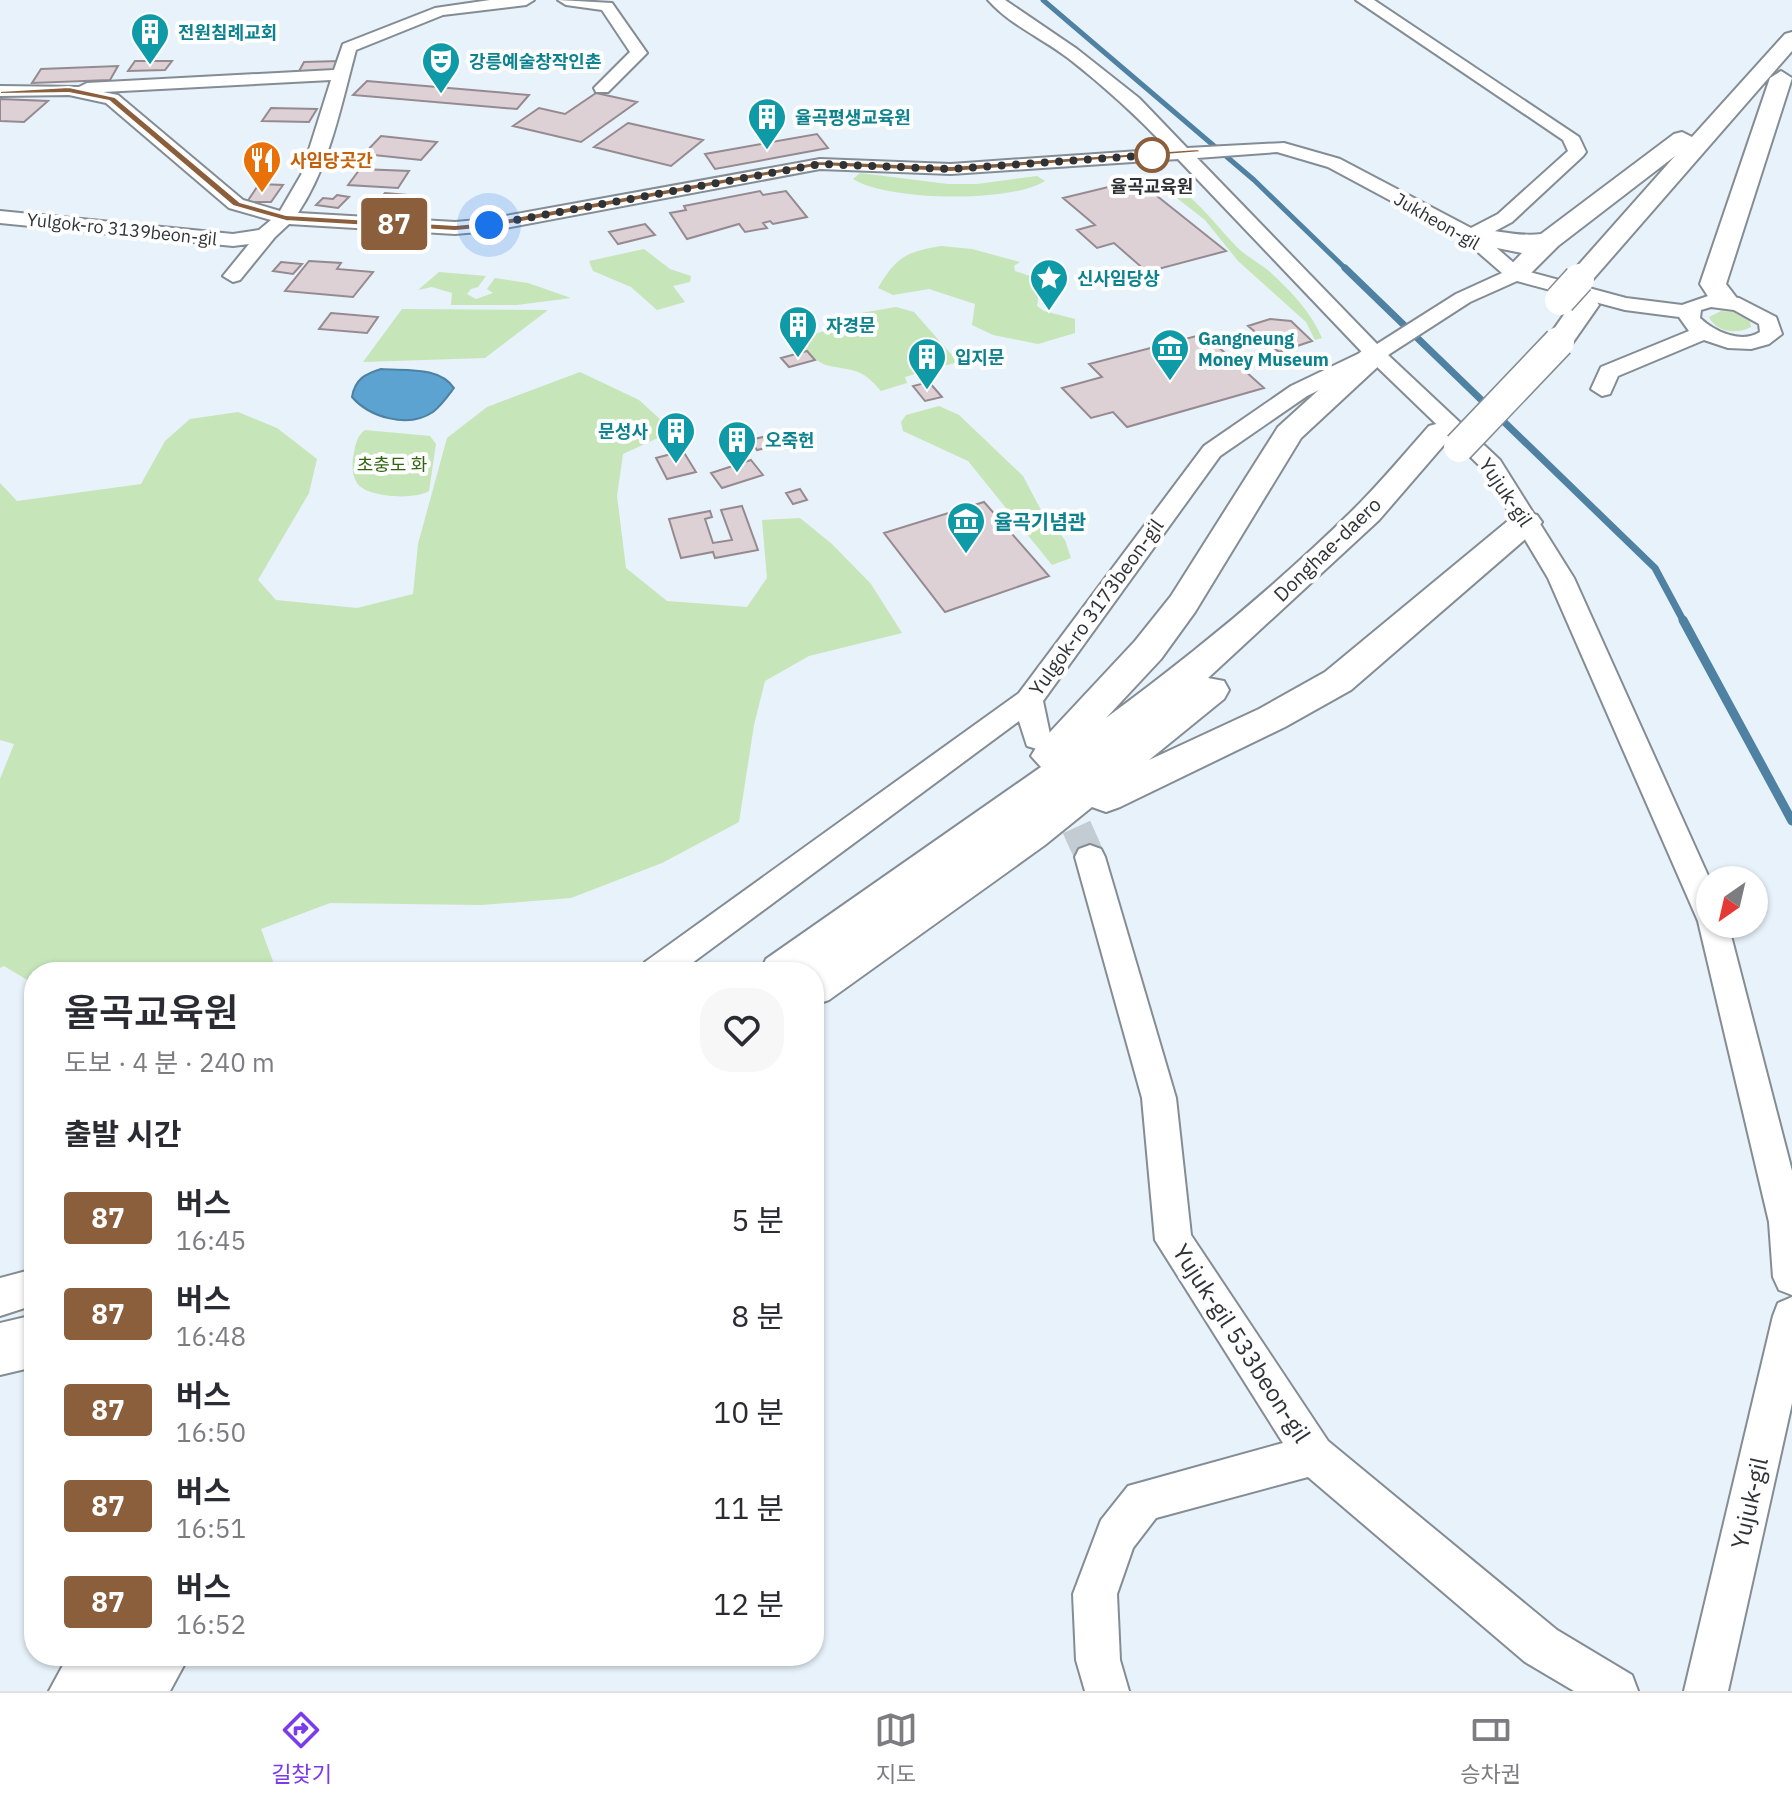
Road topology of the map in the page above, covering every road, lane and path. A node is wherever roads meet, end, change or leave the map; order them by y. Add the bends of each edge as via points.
1 (526, 0) edge
2 (566, 0) edge
3 (996, 0) edge
4 (1364, 0) edge
5 (1792, 38) edge
6 (1786, 70) edge
7 (340, 75) junction
8 (602, 88) dead end
9 (69, 90) junction
10 (0, 91) edge
11 (1735, 104) junction
12 (1189, 152) junction
13 (0, 217) edge
14 (286, 218) junction
15 (267, 234) junction
16 (1471, 236) junction
17 (1549, 241) junction
18 (1515, 274) junction
19 (233, 276) dead end
20 (1581, 292) junction
21 (1725, 301) junction
22 (1689, 312) junction
23 (1769, 321) junction
24 (1792, 321) edge
25 (1705, 332) junction
26 (1375, 354) junction
27 (1602, 389) dead end
28 (1449, 439) junction
29 (1526, 522) junction
30 (1029, 700) junction
31 (1037, 739) dead end
32 (1031, 834) junction
33 (963, 846) junction
34 (1090, 857) tunnel mouth
35 (1696, 883) edge
36 (1716, 938) edge
37 (670, 962) edge
38 (795, 962) edge
39 (824, 980) edge
40 (1792, 1277) edge
41 (24, 1290) edge
42 (0, 1297) edge
43 (1792, 1316) edge
44 (24, 1343) edge
45 (0, 1349) edge
46 (1314, 1455) junction
47 (96, 1666) edge
48 (152, 1666) edge
49 (79, 1691) edge
50 (135, 1691) edge
51 (1107, 1691) edge
52 (1616, 1691) edge
53 (1706, 1691) edge

1 - 7 street via 440,11 349,47
2 - 8 street via 607,6 639,53
3 - 12 street, Yujuk-gil via 1071,52
4 - 16 street via 1570,137 1577,152 1505,218
5 - 11 main road, Donghae-daero
6 - 20 main road, Donghae-daero
6 - 21 main road via 1713,284
7 - 9 street
7 - 14 street via 307,183
9 - 10 street
9 - 14 street via 112,99 236,204
11 - 17 main road via 1654,158
11 - 20 main road, Donghae-daero
12 - 14 street via 951,169 820,164 455,228
12 - 16 street, Jukheon-gil via 1278,147 1334,163
12 - 26 street, Yujuk-gil
13 - 15 street, Yulgok-ro 3139beon-gil via 233,240
14 - 15 street
15 - 19 street
16 - 17 main road via 1522,245
16 - 18 street, Jukheon-gil
17 - 18 main road
18 - 22 street, Jukheon-gil via 1625,304
18 - 26 street, Yulgok-ro 3173beon-gil via 1463,298
20 - 28 main road, Donghae-daero, bridge via 1548,335
21 - 22 street via 1700,302
21 - 23 street
22 - 25 street via 1689,319
23 - 24 street
23 - 25 street via 1771,334 1756,342
25 - 27 street via 1609,372
26 - 29 street, Yujuk-gil via 1492,465
26 - 30 street, Yulgok-ro 3173beon-gil via 1299,391 1212,451
26 - 33 main road via 1289,433 1212,560 1148,650
28 - 32 main road, Donghae-daero via 1341,572 1165,729
28 - 33 main road, Donghae-daero via 1183,680
29 - 32 main road via 1338,681
29 - 35 street, Yujuk-gil via 1561,578
30 - 31 street
30 - 37 street, Yulgok-ro 3173beon-gil
32 - 39 main road, Donghae-daero
33 - 38 main road, Donghae-daero
34 - 46 street, Yujuk-gil 533beon-gil via 1159,1098 1173,1240
36 - 40 street via 1787,1222
41 - 42 street
43 - 53 street, Yujuk-gil
44 - 45 main road
46 - 51 street via 1143,1501 1116,1535 1095,1594 1098,1660
46 - 52 street, Yujuk-gil 533beon-gil via 1541,1646
47 - 49 main road
48 - 50 main road

